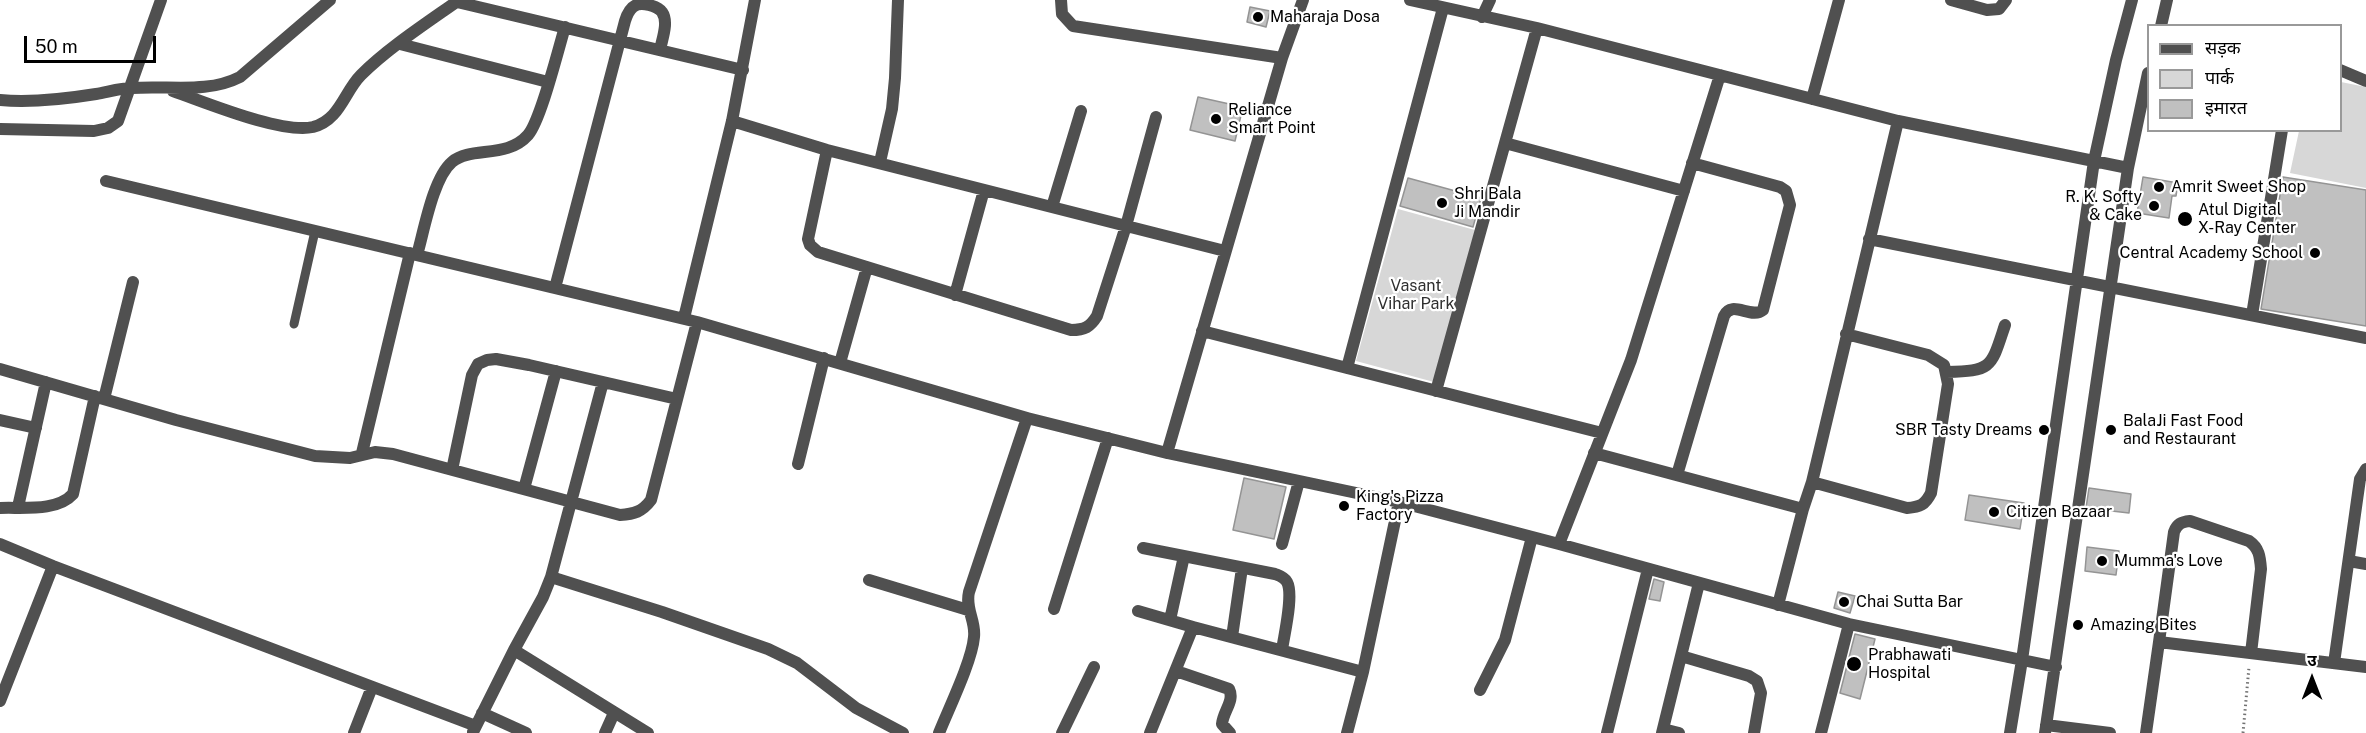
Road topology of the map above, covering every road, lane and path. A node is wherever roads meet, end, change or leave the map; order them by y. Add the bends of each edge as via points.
1 (161, 0) edge
2 (330, 0) edge
3 (755, 0) edge
4 (898, 0) edge
5 (1061, 0) edge
6 (1303, 0) edge
7 (1410, 0) edge
8 (1490, 0) edge
9 (1839, 0) edge
10 (1951, 0) edge
11 (2006, 0) edge
12 (2132, 0) edge
13 (2167, 0) edge
14 (458, 1) edge
15 (1443, 8) junction
16 (1482, 17) junction
17 (2161, 24) edge
18 (565, 27) junction
19 (1537, 28) junction
20 (620, 40) junction
21 (400, 44) junction
22 (660, 50) junction
23 (1282, 58) junction
24 (743, 70) junction
25 (2342, 71) edge
26 (1720, 75) junction
27 (2147, 78) edge
28 (2366, 81) edge
29 (548, 82) junction
30 (163, 87) junction
31 (131, 88) junction
32 (1812, 99) junction
33 (0, 100) edge
34 (1081, 111) dead end
35 (1156, 117) dead end
36 (732, 121) junction
37 (1898, 122) junction
38 (0, 129) edge
39 (2282, 132) edge
40 (1505, 143) junction
41 (827, 150) junction
42 (2094, 161) junction
43 (880, 162) junction
44 (1692, 163) junction
45 (2128, 168) junction
46 (106, 181) dead end
47 (984, 190) junction
48 (1684, 191) junction
49 (1052, 207) junction
50 (1126, 226) junction
51 (315, 231) junction
52 (1869, 239) junction
53 (1225, 251) junction
54 (414, 254) junction
55 (867, 267) junction
56 (2076, 280) junction
57 (132, 282) dead end
58 (2110, 287) junction
59 (555, 288) junction
60 (955, 295) junction
61 (2252, 315) junction
62 (684, 318) junction
63 (697, 322) junction
64 (294, 324) dead end
65 (2005, 325) dead end
66 (1202, 331) junction
67 (1846, 334) junction
68 (2366, 338) edge
69 (824, 358) junction
70 (840, 363) junction
71 (1347, 368) junction
72 (0, 369) edge
73 (556, 371) junction
74 (1947, 372) junction
75 (46, 382) junction
76 (603, 382) junction
77 (1436, 391) junction
78 (100, 398) junction
79 (677, 399) junction
80 (1027, 418) junction
81 (0, 420) edge
82 (36, 428) junction
83 (1602, 433) junction
84 (1108, 438) junction
85 (362, 453) junction
86 (1167, 453) junction
87 (1594, 453) junction
88 (798, 464) dead end
89 (452, 470) junction
90 (2366, 470) edge
91 (1677, 475) junction
92 (1299, 481) junction
93 (1812, 482) junction
94 (524, 489) junction
95 (572, 502) junction
96 (1399, 502) junction
97 (18, 507) junction
98 (0, 508) edge
99 (1803, 509) junction
100 (1532, 537) junction
101 (0, 544) edge
102 (1282, 544) dead end
103 (1559, 544) junction
104 (1143, 548) dead end
105 (1184, 556) junction
106 (2349, 561) junction
107 (2366, 564) edge
108 (53, 567) junction
109 (1242, 568) junction
110 (1648, 568) junction
111 (551, 577) junction
112 (869, 580) dead end
113 (1699, 583) junction
114 (1778, 605) junction
115 (1054, 609) dead end
116 (968, 610) junction
117 (1138, 611) dead end
118 (1170, 620) junction
119 (1850, 624) junction
120 (1193, 627) junction
121 (1232, 637) junction
122 (2159, 642) junction
123 (514, 650) junction
124 (1282, 650) junction
125 (2251, 653) junction
126 (1681, 657) junction
127 (2022, 660) junction
128 (2334, 663) junction
129 (1094, 667) dead end
130 (2056, 667) junction
131 (2366, 667) edge
132 (1176, 671) junction
133 (1362, 672) junction
134 (372, 687) junction
135 (1480, 690) dead end
136 (0, 701) edge
137 (482, 713) junction
138 (614, 713) junction
139 (2045, 729) edge
140 (474, 730) edge
141 (1662, 731) edge
142 (354, 733) edge
143 (526, 733) edge
144 (605, 733) edge
145 (648, 733) edge
146 (903, 733) edge
147 (939, 733) edge
148 (1062, 733) edge
149 (1150, 733) edge
150 (1230, 733) edge
151 (1347, 733) edge
152 (1607, 733) edge
153 (1679, 733) edge
154 (1754, 733) edge
155 (1821, 733) edge
156 (2010, 733) edge
157 (2110, 733) edge
158 (2146, 733) edge
159 (2243, 733) edge

1 - 31 street
2 - 30 street via 227,84
3 - 24 street
4 - 43 street via 892,109
5 - 23 street via 1062,14 1073,26
6 - 23 street
7 - 15 street
8 - 16 street
9 - 32 street
10 - 11 street via 1987,10 1999,9
12 - 42 street
13 - 17 street
14 - 18 street
14 - 21 street
15 - 16 street
15 - 71 street
16 - 19 street
18 - 20 street
18 - 29 street
19 - 26 street
19 - 40 street
20 - 22 street
20 - 22 street via 629,11 642,3 662,12
20 - 59 street
21 - 29 street
21 - 30 street via 361,76 332,116 311,127 258,119
22 - 24 street
23 - 53 street
24 - 36 street
25 - 28 street
26 - 32 street
26 - 44 street
27 - 45 street
29 - 54 street via 533,128 521,141 504,150 460,157 446,167
30 - 31 street
31 - 33 street via 50,99
31 - 38 street via 118,121 108,128
32 - 37 street
34 - 49 street
35 - 50 street
36 - 41 street
36 - 62 street
37 - 42 street
37 - 52 street
39 - 61 street
40 - 48 street
40 - 77 street
41 - 43 street
41 - 55 street via 808,239 810,245 818,252
42 - 45 street
42 - 56 street
43 - 47 street
44 - 48 street
44 - 91 street via 1780,187 1786,191 1790,205 1763,310 1754,314 1731,309 1724,316
45 - 58 street
46 - 51 street
47 - 49 street
47 - 60 street
48 - 83 street via 1631,360
49 - 50 street
50 - 53 street
50 - 60 street via 1097,316 1082,330
51 - 54 street
51 - 64 lane
52 - 56 street
52 - 67 street
53 - 66 street
54 - 59 street
54 - 85 street
55 - 60 street
55 - 70 street
56 - 58 street
56 - 127 street
57 - 78 street
58 - 61 street
58 - 130 street
59 - 62 street
61 - 68 street
62 - 63 street
63 - 69 street
63 - 79 street
65 - 74 street via 1990,363 1983,369
66 - 71 street
66 - 86 street
67 - 74 street via 1928,355 1944,365
67 - 93 street
69 - 70 street
69 - 88 street
70 - 80 street
71 - 77 street
72 - 75 street
73 - 76 street
73 - 89 street via 496,359 478,364 472,375
73 - 94 street
74 - 93 street via 1927,501 1919,507 1907,508
75 - 78 street
75 - 82 street
76 - 79 street
76 - 95 street
77 - 83 street
78 - 85 street via 315,456 350,458
78 - 97 street via 73,494 57,504
79 - 95 street via 651,500 644,509 620,515
80 - 84 street
80 - 116 street via 969,592
81 - 82 street
82 - 97 street
83 - 87 street
84 - 86 street
84 - 115 street
85 - 89 street via 393,454
86 - 92 street
87 - 91 street
87 - 103 street
89 - 94 street
90 - 106 street via 2360,479
91 - 99 street
92 - 96 street
92 - 102 street
93 - 99 street
94 - 95 street
95 - 111 street
96 - 100 street
96 - 133 street
97 - 98 street
99 - 114 street
100 - 103 street
100 - 135 street via 1505,640
101 - 108 street
103 - 110 street
104 - 105 street
105 - 109 street
105 - 118 street
106 - 107 street
106 - 128 street
108 - 134 street
108 - 136 street
109 - 121 street
109 - 124 street via 1275,574 1288,585
110 - 113 street
110 - 152 street
111 - 123 street
111 - 146 street via 768,649 797,663 856,708
112 - 116 street
113 - 114 street
113 - 126 street
114 - 119 street
116 - 147 street via 975,627 973,645
117 - 118 street
118 - 120 street
119 - 127 street
119 - 155 street
120 - 121 street
120 - 132 street
121 - 124 street
122 - 125 street
122 - 125 street via 2174,532 2177,525 2190,521 2256,546 2260,568
122 - 158 street
123 - 137 street
123 - 138 street
124 - 133 street
125 - 128 street
125 - 159 path
126 - 141 street
126 - 154 street via 1757,681 1761,693
127 - 130 street
127 - 156 street
128 - 131 street
129 - 148 street
130 - 139 street
132 - 149 street
132 - 150 street via 1229,689 1230,701 1222,724
133 - 151 street
134 - 140 street
134 - 142 street
137 - 140 street
137 - 143 street
138 - 144 street
138 - 145 street
139 - 157 street
141 - 153 street

